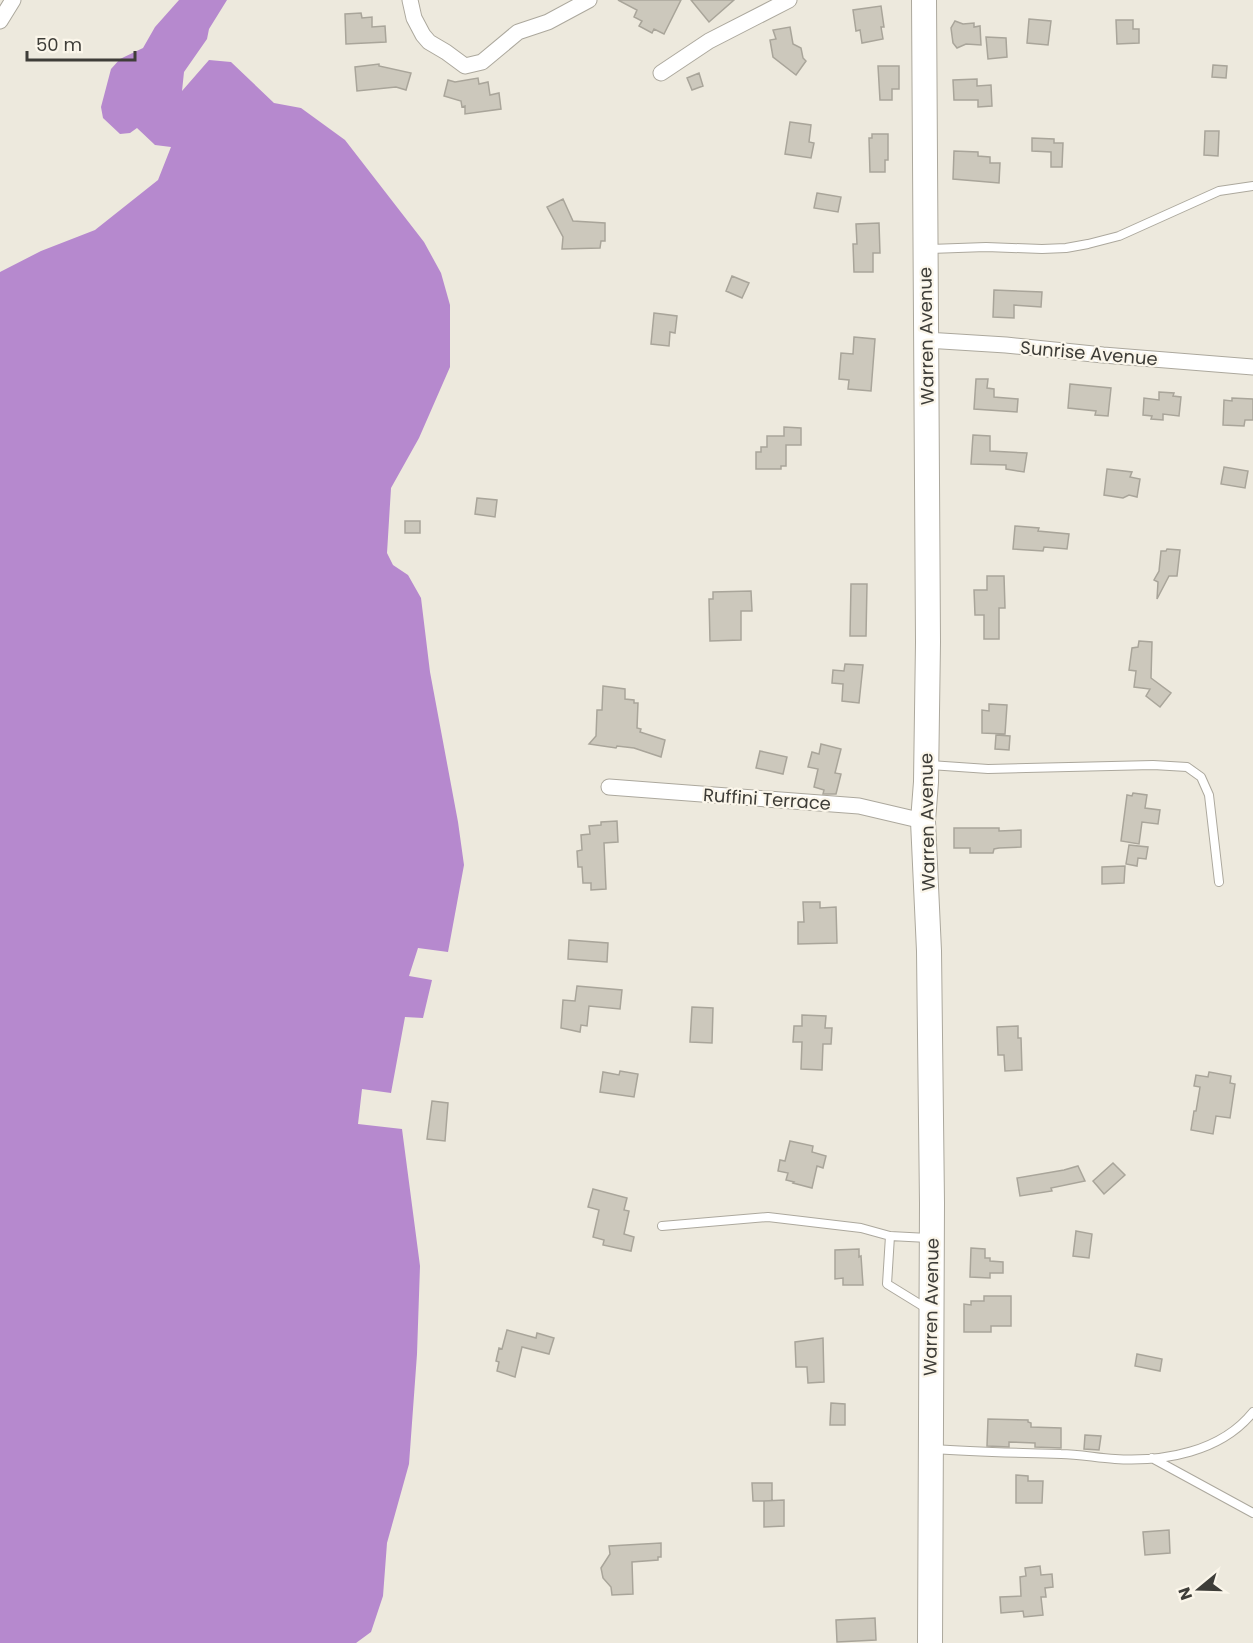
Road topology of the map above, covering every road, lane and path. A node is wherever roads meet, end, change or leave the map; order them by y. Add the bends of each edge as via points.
1 (13, 0) edge
2 (410, 0) edge
3 (589, 0) edge
4 (789, 0) edge
5 (924, 0) edge
6 (0, 21) edge
7 (662, 73) dead end
8 (1253, 186) edge
9 (925, 249) junction
10 (926, 340) junction
11 (1253, 366) edge
12 (926, 765) junction
13 (609, 787) dead end
14 (923, 821) junction
15 (1219, 882) dead end
16 (662, 1226) dead end
17 (890, 1236) junction
18 (932, 1238) junction
19 (931, 1311) junction
20 (1253, 1412) edge
21 (931, 1449) junction
22 (1152, 1458) junction
23 (1253, 1513) edge
24 (930, 1643) edge

1 - 6 street
2 - 3 street via 423,36 465,66 482,62 518,32 548,22
4 - 7 street via 709,41
5 - 9 main road, Warren Avenue
8 - 9 lane via 1219,191 1119,236 1088,244 1058,248
9 - 10 main road, Warren Avenue
10 - 11 street, Sunrise Avenue
10 - 12 main road, Warren Avenue
12 - 14 main road, Warren Avenue
12 - 15 lane via 988,769 1187,767 1201,777 1209,795
13 - 14 street, Ruffini Terrace via 859,806
14 - 18 main road, Warren Avenue via 929,940
16 - 17 lane via 768,1217 861,1228
17 - 18 lane
17 - 19 lane via 887,1284
18 - 19 main road, Warren Avenue
19 - 21 main road, Warren Avenue
20 - 22 lane via 1234,1432 1207,1446
21 - 22 lane
21 - 24 main road, Warren Avenue
22 - 23 lane

